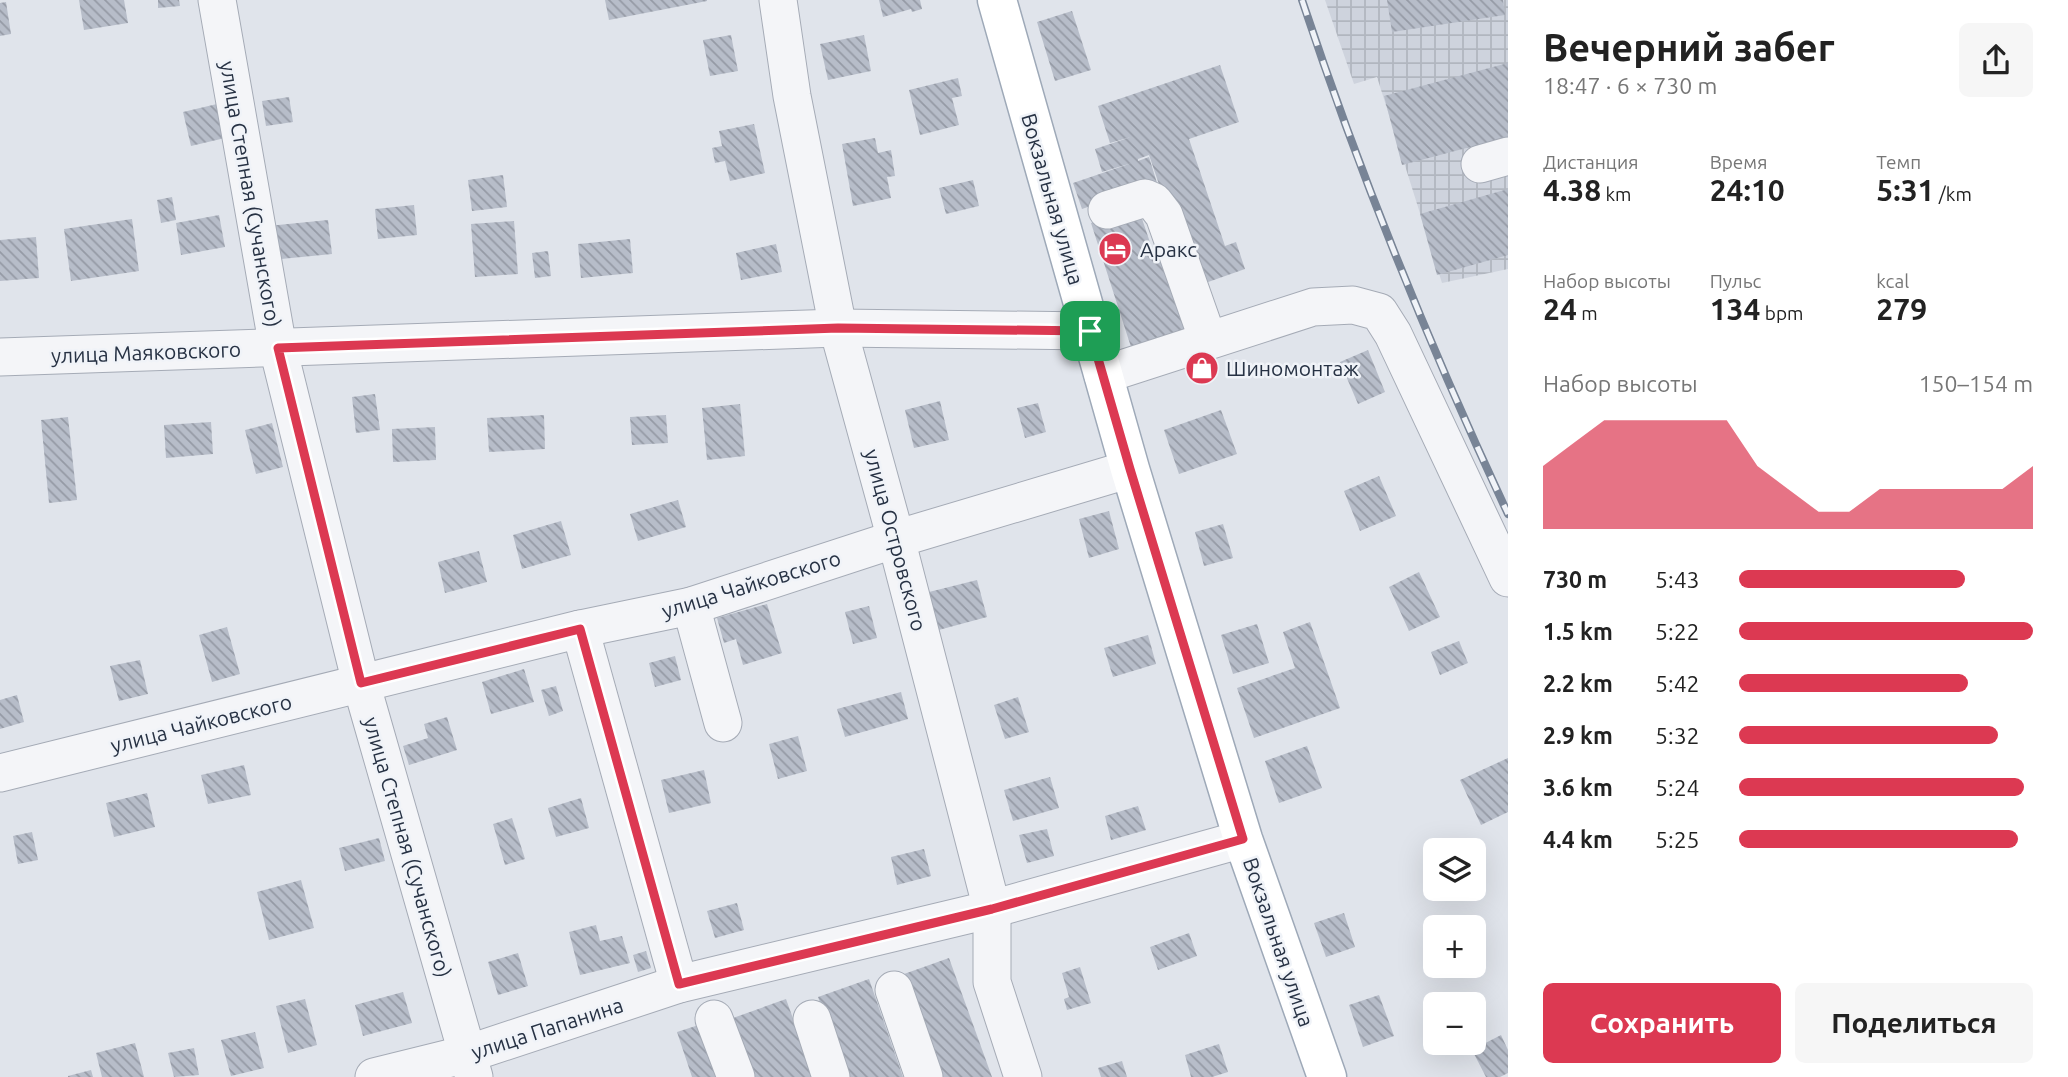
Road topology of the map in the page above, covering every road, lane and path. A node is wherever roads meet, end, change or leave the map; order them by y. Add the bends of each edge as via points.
1 (218, 0) edge
2 (778, 0) edge
3 (997, 0) edge
4 (1107, 209) dead end
5 (838, 328) junction
6 (1090, 331) junction
7 (1208, 340) junction
8 (278, 348) junction
9 (0, 357) edge
10 (1103, 375) junction
11 (1130, 469) junction
12 (896, 539) junction
13 (1508, 578) edge
14 (691, 606) junction
15 (580, 629) junction
16 (361, 683) junction
17 (723, 723) dead end
18 (0, 773) edge
19 (1243, 839) junction
20 (992, 909) junction
21 (679, 984) junction
22 (894, 990) dead end
23 (714, 1019) dead end
24 (812, 1019) dead end
25 (470, 1066) edge
26 (374, 1077) edge
27 (736, 1077) edge
28 (831, 1077) edge
29 (924, 1077) edge
30 (1023, 1077) edge
31 (1327, 1077) edge

1 - 8 street, улица Степная (Сучанского)
2 - 5 street, улица Островского via 792,96
3 - 6 main road, Вокзальная улица
4 - 7 street via 1145,198 1154,202 1164,215
5 - 6 street, улица Маяковского
5 - 8 street, улица Маяковского
5 - 12 street, улица Островского
6 - 10 main road, Вокзальная улица
7 - 10 street
7 - 13 street via 1312,307 1353,305 1379,312 1394,334
8 - 9 street, улица Маяковского
8 - 16 street, улица Степная (Сучанского)
10 - 11 main road, Вокзальная улица
11 - 12 street, улица Чайковского
11 - 19 main road, Вокзальная улица
12 - 14 street, улица Чайковского
12 - 20 street, улица Островского
14 - 15 street, улица Чайковского
14 - 17 street
15 - 16 street, улица Чайковского
15 - 21 street
16 - 18 street, улица Чайковского
16 - 25 street, улица Степная (Сучанского)
19 - 20 street, улица Папанина
19 - 31 main road, Вокзальная улица
20 - 21 street, улица Папанина
20 - 30 street, улица Островского via 992,982
21 - 25 street, улица Папанина
22 - 29 street
23 - 27 street
24 - 28 street
25 - 26 street, улица Папанина

